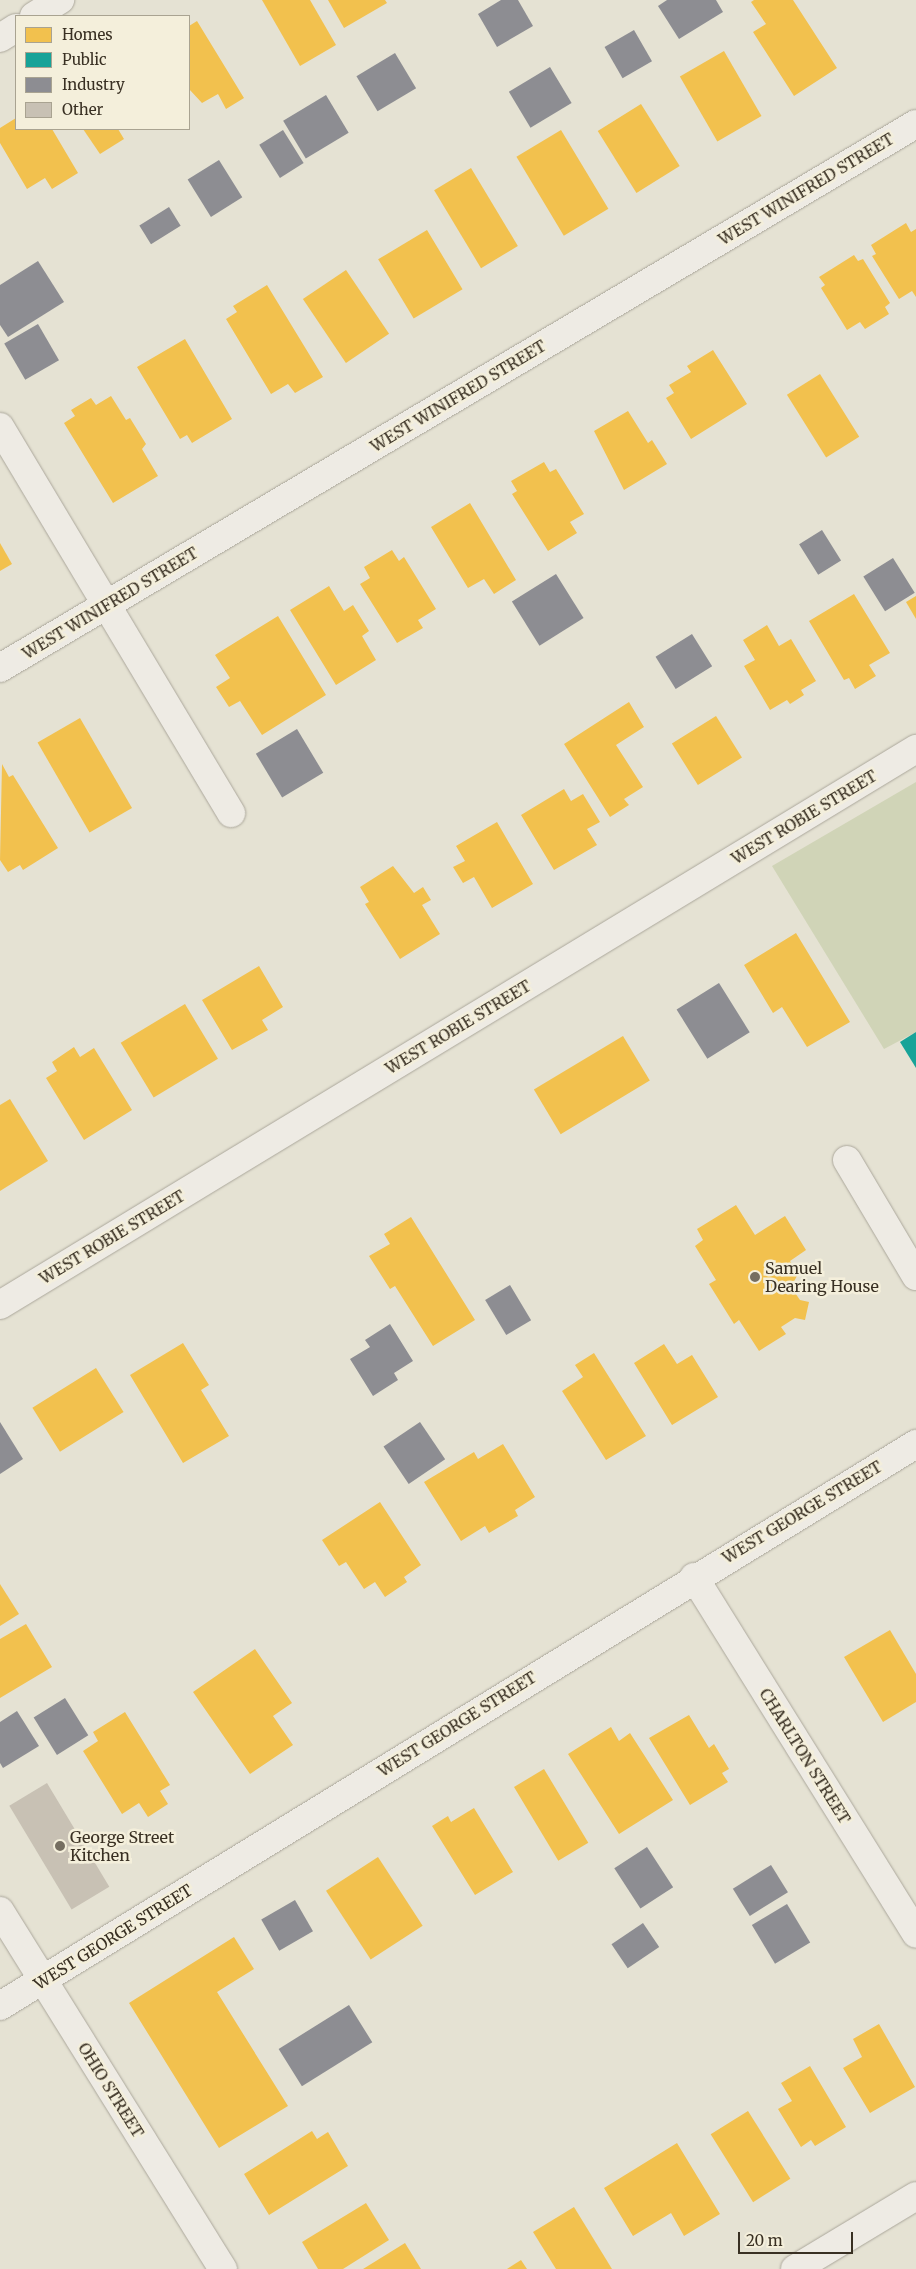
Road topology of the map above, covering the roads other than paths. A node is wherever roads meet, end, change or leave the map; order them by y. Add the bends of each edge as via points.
1 (60, 0) edge
2 (36, 15) edge
3 (15, 29) edge
4 (0, 38) edge
5 (916, 124) edge
6 (0, 427) edge
7 (107, 604) junction
8 (0, 668) edge
9 (916, 749) edge
10 (232, 813) dead end
11 (846, 1160) dead end
12 (916, 1276) edge
13 (0, 1305) edge
14 (916, 1444) edge
15 (694, 1577) junction
16 (0, 1911) edge
17 (916, 1934) edge
18 (42, 1980) junction
19 (0, 2006) edge
20 (916, 2196) edge
21 (223, 2269) edge
22 (795, 2269) edge

1 - 2 street
3 - 4 street
5 - 7 street, WEST WINIFRED STREET
6 - 7 street
7 - 8 street, WEST WINIFRED STREET
7 - 10 street
9 - 13 street, WEST ROBIE STREET
11 - 12 street
14 - 15 street, WEST GEORGE STREET
15 - 17 street, CHARLTON STREET
15 - 18 street, WEST GEORGE STREET
16 - 18 street, OHIO STREET
18 - 19 street, WEST GEORGE STREET
18 - 21 street, OHIO STREET
20 - 22 street

